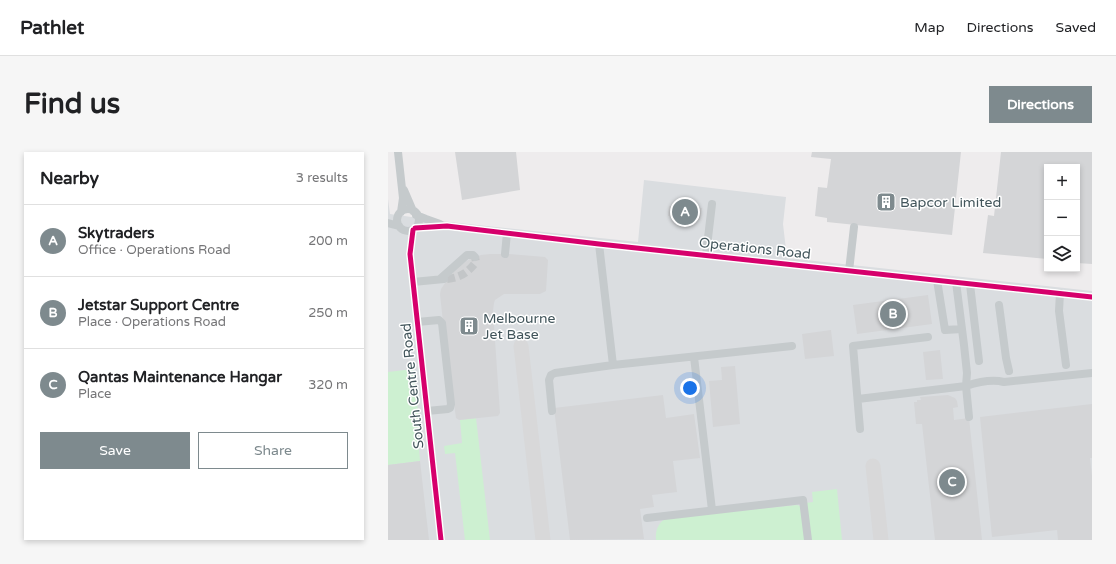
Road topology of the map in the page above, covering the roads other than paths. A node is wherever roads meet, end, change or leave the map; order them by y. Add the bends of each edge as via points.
1 (398, 152) edge
2 (402, 184) junction
3 (712, 204) dead end
4 (400, 213) junction
5 (415, 213) junction
6 (388, 218) edge
7 (388, 223) edge
8 (447, 226) junction
9 (399, 227) junction
10 (854, 227) dead end
11 (414, 229) junction
12 (507, 233) junction
13 (599, 244) junction
14 (410, 254) junction
15 (505, 254) dead end
16 (706, 255) junction
17 (475, 257) dead end
18 (849, 271) junction
19 (937, 280) junction
20 (413, 282) junction
21 (956, 282) junction
22 (970, 284) junction
23 (1060, 293) junction
24 (1092, 297) edge
25 (999, 305) dead end
26 (417, 322) junction
27 (962, 329) junction
28 (928, 337) dead end
29 (792, 346) dead end
30 (694, 357) junction
31 (979, 361) dead end
32 (613, 365) junction
33 (1066, 365) dead end
34 (1009, 371) dead end
35 (1092, 373) edge
36 (966, 386) junction
37 (858, 399) junction
38 (427, 411) junction
39 (552, 411) dead end
40 (969, 416) dead end
41 (860, 429) dead end
42 (712, 510) junction
43 (647, 518) dead end
44 (441, 540) edge
45 (808, 540) edge

1 - 2 street
2 - 4 street
2 - 5 street
3 - 16 street
4 - 5 street via 405,210
4 - 6 street
4 - 9 street via 397,220
5 - 8 street, Operations Road
5 - 11 street via 418,221
7 - 9 street
8 - 11 street, Operations Road
8 - 12 street, Operations Road
9 - 11 street via 408,231
9 - 14 street, South Centre Road
10 - 18 street
11 - 14 street, South Centre Road
12 - 13 street, Operations Road
12 - 15 street
13 - 16 street, Operations Road
13 - 32 street
14 - 20 street, South Centre Road
16 - 18 street, Operations Road
17 - 20 street via 467,255 444,279
18 - 19 street, Operations Road
19 - 21 street, Operations Road
19 - 27 street via 945,330
20 - 26 street, South Centre Road
21 - 22 street, Operations Road
21 - 27 street
22 - 23 street, Operations Road
22 - 31 street
23 - 24 street, Operations Road
23 - 33 street via 1059,311
25 - 34 street
26 - 38 street, South Centre Road
26 - 38 street via 438,320 442,323 451,404 448,409
27 - 36 street
28 - 37 street via 853,346
29 - 30 street
30 - 32 street
30 - 42 street
32 - 39 street via 551,375 548,385
35 - 36 street
36 - 37 street
36 - 40 street
37 - 41 street
38 - 44 street, South Centre Road
42 - 43 street
42 - 45 street via 803,500

